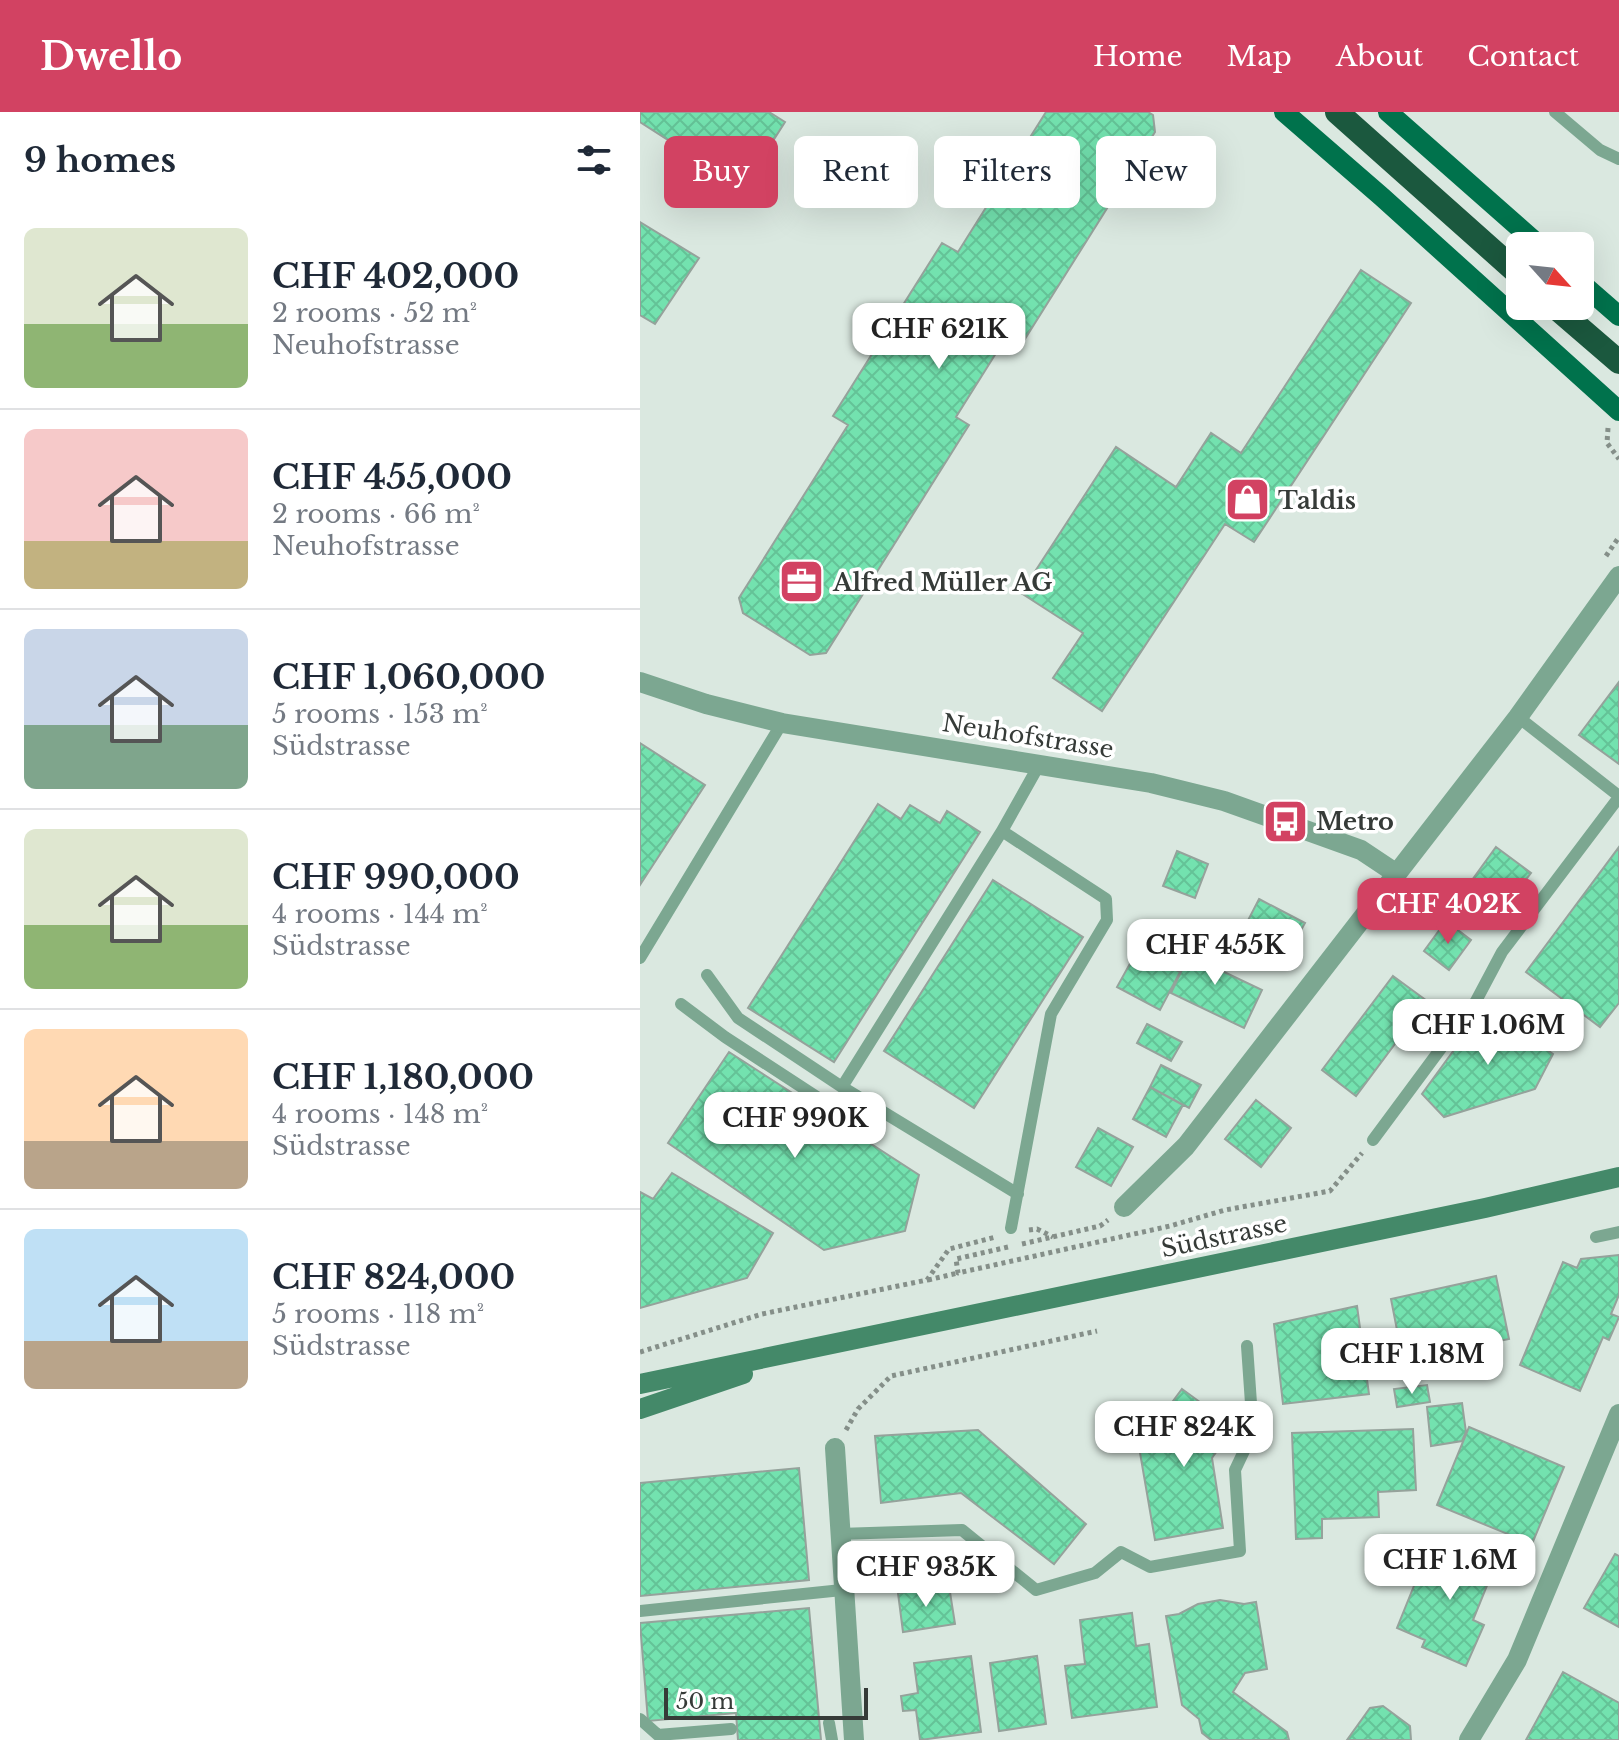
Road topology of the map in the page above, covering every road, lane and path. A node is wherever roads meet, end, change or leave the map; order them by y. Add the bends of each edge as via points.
1 (1284, 112) edge
2 (1337, 112) edge
3 (1388, 112) edge
4 (1555, 112) edge
5 (1619, 159) edge
6 (1524, 232) edge
7 (1506, 263) edge
8 (1594, 294) edge
9 (1619, 316) edge
10 (1570, 320) edge
11 (1619, 362) edge
12 (1616, 417) edge
13 (1619, 459) edge
14 (1619, 576) edge
15 (640, 682) edge
16 (1518, 717) junction
17 (782, 723) junction
18 (1039, 765) junction
19 (1619, 796) edge
20 (1002, 831) junction
21 (1397, 874) junction
22 (640, 958) edge
23 (707, 975) dead end
24 (681, 1004) dead end
25 (842, 1087) junction
26 (872, 1133) dead end
27 (1373, 1140) joint
28 (1619, 1177) edge
29 (1018, 1194) junction
30 (1124, 1207) joint
31 (1025, 1231) dead end
32 (1006, 1232) joint
33 (1619, 1232) edge
34 (1053, 1237) junction
35 (1596, 1237) dead end
36 (958, 1273) junction
37 (927, 1280) junction
38 (1097, 1331) dead end
39 (838, 1342) junction
40 (1247, 1346) dead end
41 (640, 1352) edge
42 (640, 1384) edge
43 (640, 1409) edge
44 (1619, 1414) edge
45 (835, 1448) joint
46 (839, 1534) junction
47 (842, 1590) junction
48 (640, 1611) edge
49 (640, 1719) edge
50 (829, 1723) dead end
51 (731, 1729) dead end
52 (662, 1738) edge
53 (832, 1740) edge
54 (854, 1740) edge
55 (1469, 1740) edge

1 - 12 main road
2 - 7 highway
3 - 6 main road
4 - 5 lane
8 - 9 main road
10 - 11 highway
12 - 13 path via 1607,429 1607,443
14 - 16 street
15 - 17 street, Neuhofstrasse
16 - 19 lane
16 - 21 street
17 - 18 street, Neuhofstrasse
17 - 22 lane
18 - 20 lane
18 - 21 street, Neuhofstrasse via 1224,801 1361,850
19 - 27 lane via 1502,952 1476,1001
20 - 25 lane
20 - 29 lane via 1106,899 1107,920 1051,1014
21 - 30 street via 1186,1146
23 - 25 lane via 738,1018
24 - 26 lane
25 - 29 lane
27 - 36 path via 1330,1191 1225,1210
28 - 39 main road, Südstrasse
29 - 32 lane
30 - 34 path via 1100,1226
31 - 34 path via 1037,1229
32 - 37 path via 949,1249
33 - 35 lane
34 - 36 path via 956,1259
36 - 37 path
37 - 41 path via 762,1314
38 - 45 path via 891,1376 858,1409
39 - 42 main road, Südstrasse
39 - 43 main road, Südstrasse
40 - 46 lane via 1253,1432 1235,1470 1240,1551 1150,1567 1121,1552 1095,1573 1036,1590 962,1530
44 - 55 street via 1517,1660
45 - 46 street
46 - 47 street
47 - 48 lane
47 - 54 street
49 - 52 lane
50 - 53 lane
51 - 52 lane

